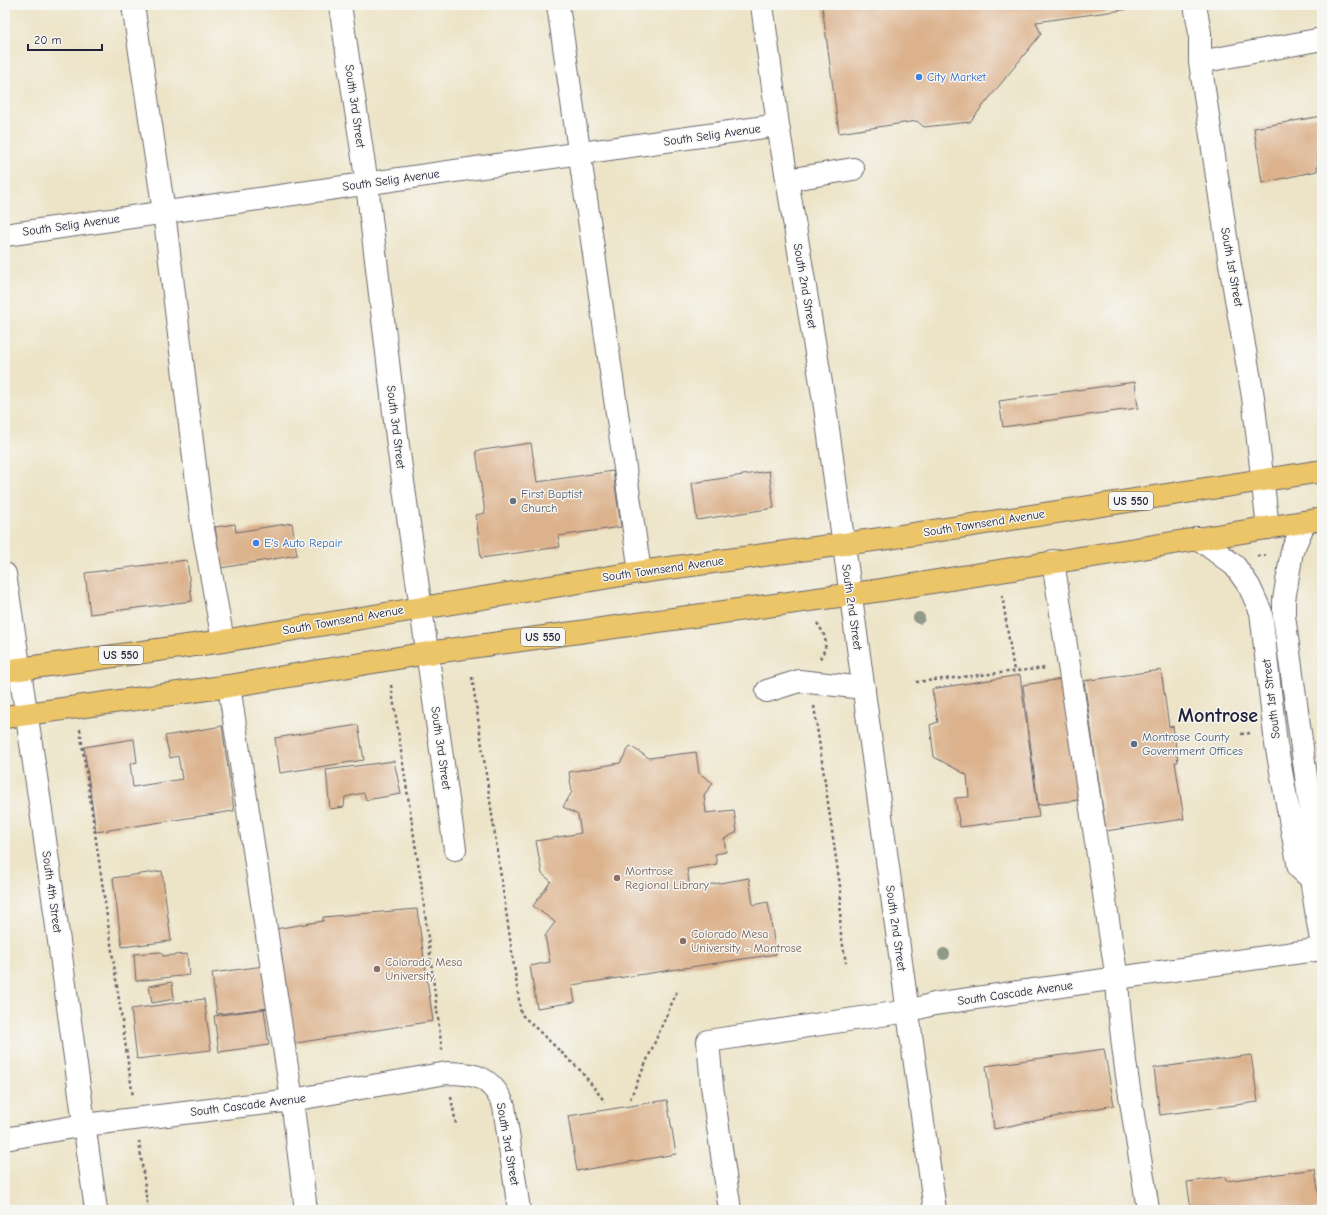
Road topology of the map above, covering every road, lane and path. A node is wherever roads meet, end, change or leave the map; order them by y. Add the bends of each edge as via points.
1 (133, 5) edge
2 (340, 5) edge
3 (558, 5) edge
4 (762, 5) edge
5 (1195, 5) edge
6 (1322, 39) edge
7 (1200, 62) junction
8 (778, 125) junction
9 (579, 154) junction
10 (852, 169) dead end
11 (787, 180) junction
12 (367, 184) junction
13 (164, 212) junction
14 (5, 235) edge
15 (1322, 471) edge
16 (1264, 482) junction
17 (1314, 521) edge
18 (1268, 528) junction
19 (1198, 538) junction
20 (844, 544) junction
21 (1272, 554) dead end
22 (1252, 557) dead end
23 (1053, 561) junction
24 (640, 572) junction
25 (5, 574) edge
26 (850, 593) junction
27 (1002, 595) dead end
28 (421, 607) junction
29 (816, 623) dead end
30 (223, 641) junction
31 (428, 653) junction
32 (1069, 666) junction
33 (12, 670) edge
34 (1014, 671) junction
35 (472, 677) dead end
36 (812, 681) junction
37 (916, 682) dead end
38 (391, 685) dead end
39 (229, 686) junction
40 (864, 688) junction
41 (767, 691) dead end
42 (26, 714) junction
43 (5, 717) edge
44 (79, 722) dead end
45 (455, 849) dead end
46 (1311, 880) junction
47 (1322, 948) edge
48 (846, 963) dead end
49 (1117, 979) junction
50 (678, 989) dead end
51 (908, 1011) junction
52 (446, 1073) junction
53 (488, 1082) joint
54 (133, 1098) dead end
55 (630, 1099) dead end
56 (292, 1100) junction
57 (605, 1102) dead end
58 (456, 1124) dead end
59 (84, 1126) junction
60 (138, 1134) dead end
61 (5, 1139) edge
62 (96, 1210) edge
63 (148, 1210) edge
64 (306, 1210) edge
65 (520, 1210) edge
66 (730, 1210) edge
67 (935, 1210) edge
68 (1148, 1210) edge

1 - 13 street
2 - 12 street, South 3rd Street
3 - 9 street
4 - 8 street, South 2nd Street
5 - 7 street, South 1st Street via 1200,33
6 - 7 street
7 - 16 street, South 1st Street
8 - 9 street, South Selig Avenue
8 - 11 street, South 2nd Street
9 - 12 street, South Selig Avenue
9 - 24 street
10 - 11 street
11 - 20 street, South 2nd Street via 825,407
12 - 13 street, South Selig Avenue
12 - 28 street, South 3rd Street via 398,446
13 - 14 street, South Selig Avenue
13 - 30 street via 202,523
15 - 16 highway, South Townsend Avenue / US 550
16 - 18 street, South 1st Street
16 - 20 highway, South Townsend Avenue / US 550
17 - 18 highway, US 550
17 - 46 street, South 1st Street via 1292,551 1284,611 1318,864
18 - 19 highway, US 550
19 - 23 highway, US 550
19 - 46 street, South 1st Street via 1235,566 1249,586 1261,612 1276,744 1299,868
20 - 24 highway, South Townsend Avenue / US 550
20 - 26 street, South 2nd Street
21 - 22 path
23 - 26 highway, US 550 via 882,590
23 - 32 street
24 - 28 highway, South Townsend Avenue / US 550
25 - 33 street, South 4th Street
26 - 31 highway, US 550
26 - 40 street, South 2nd Street
27 - 34 path
28 - 30 highway, South Townsend Avenue / US 550
28 - 31 street, South 3rd Street
29 - 36 path via 824,634 826,649 811,672
30 - 33 highway, South Townsend Avenue / US 550
31 - 39 highway, US 550
31 - 45 street, South 3rd Street
32 - 34 path
32 - 49 street
33 - 42 street, South 4th Street
34 - 37 path
35 - 57 path via 521,1014 581,1071
36 - 40 street
36 - 41 street via 799,681
36 - 48 path via 841,893 840,928
38 - 52 path via 421,882
39 - 42 highway, US 550
39 - 56 street
40 - 51 street, South 2nd Street
42 - 43 highway, US 550
42 - 59 street, South 4th Street
44 - 54 path
46 - 47 street, South 1st Street
47 - 49 street, South Cascade Avenue
49 - 51 street, South Cascade Avenue via 934,1004
49 - 68 street via 1132,1114
50 - 55 path
51 - 66 street, South Cascade Avenue via 708,1041
51 - 67 street, South 2nd Street
52 - 53 street, South Cascade Avenue via 469,1073
52 - 56 street, South Cascade Avenue
52 - 58 path
53 - 65 street, South 3rd Street via 499,1094 504,1106
56 - 59 street, South Cascade Avenue
56 - 64 street
59 - 61 street, South Cascade Avenue
59 - 62 street, South 4th Street
60 - 63 path

